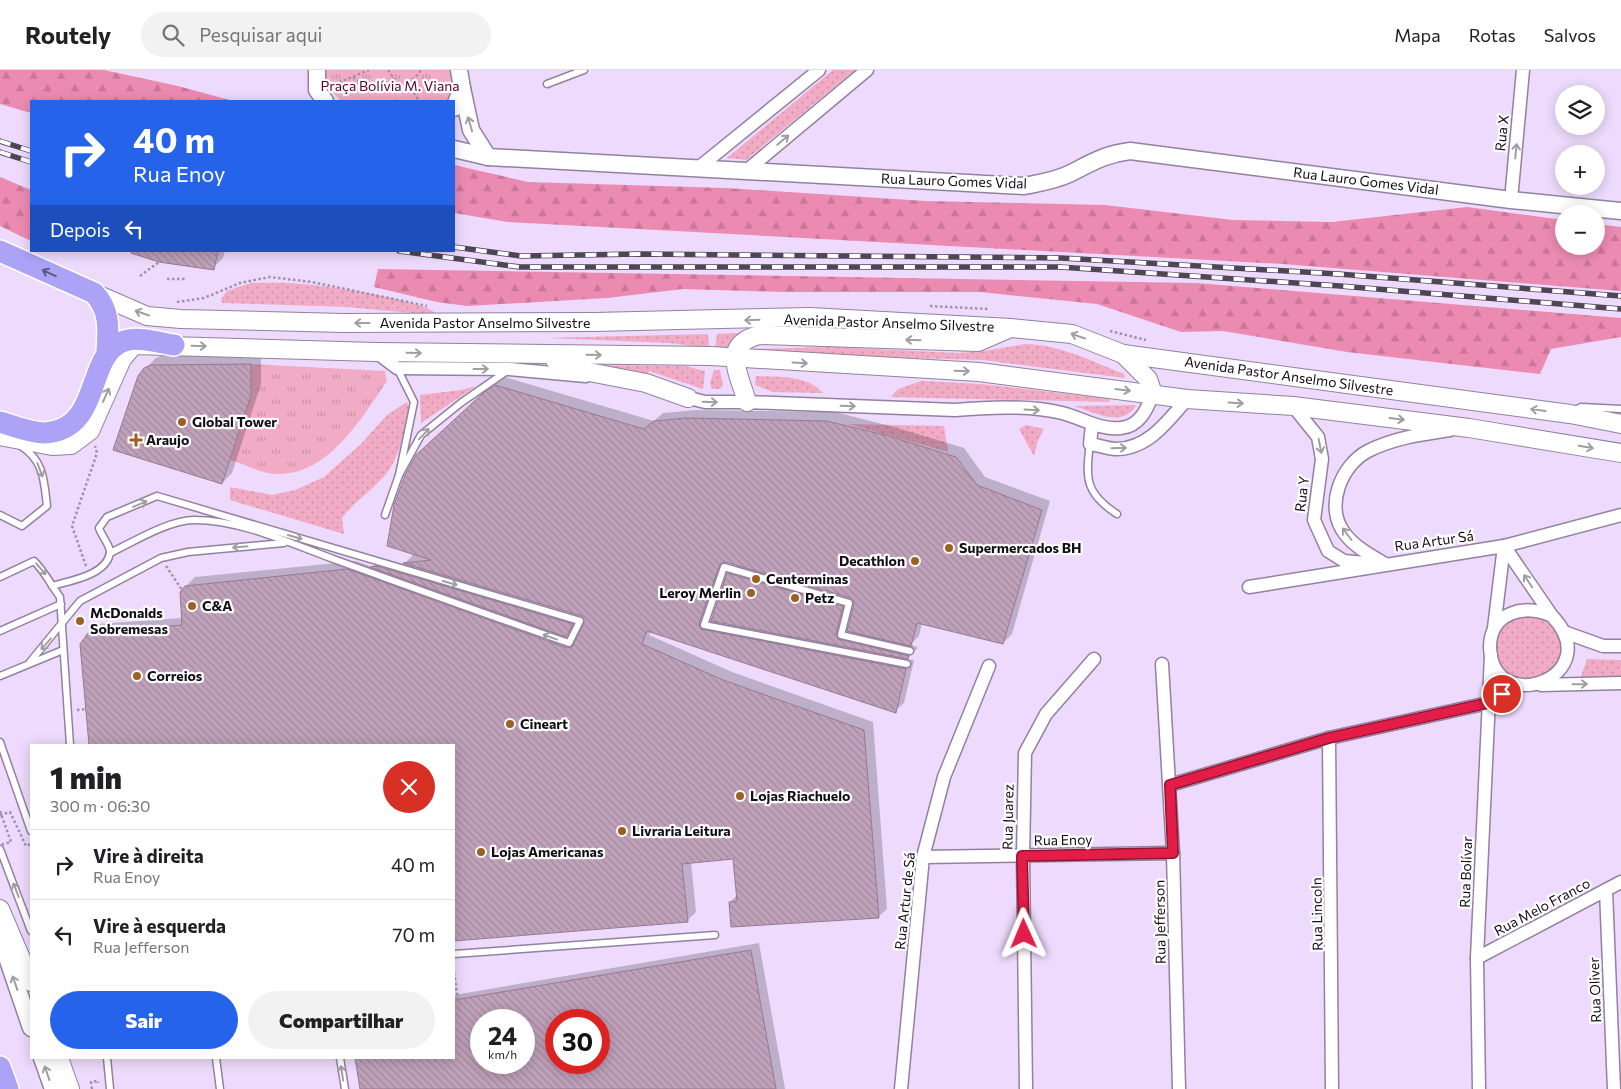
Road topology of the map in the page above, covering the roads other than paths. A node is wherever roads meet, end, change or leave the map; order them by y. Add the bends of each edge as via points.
1 (309, 70) edge
2 (317, 70) edge
3 (584, 70) edge
4 (819, 70) edge
5 (867, 70) edge
6 (1524, 70) edge
7 (461, 76) edge
8 (547, 84) dead end
9 (321, 96) edge
10 (455, 103) edge
11 (455, 149) edge
12 (488, 156) junction
13 (697, 169) junction
14 (746, 171) junction
15 (1511, 200) junction
16 (1621, 211) edge
17 (0, 251) edge
18 (94, 294) junction
19 (1011, 328) junction
20 (174, 345) joint
21 (376, 352) junction
22 (1123, 354) junction
23 (541, 355) junction
24 (111, 356) junction
25 (734, 359) junction
26 (397, 368) junction
27 (510, 369) junction
28 (1153, 394) junction
29 (688, 398) junction
30 (1187, 399) junction
31 (747, 402) junction
32 (1293, 406) junction
33 (1621, 409) edge
34 (1570, 414) junction
35 (1621, 424) edge
36 (1092, 425) junction
37 (1469, 428) junction
38 (3, 432) edge
39 (1090, 444) junction
40 (1621, 453) edge
41 (398, 476) junction
42 (1117, 514) dead end
43 (0, 515) edge
44 (385, 515) dead end
45 (1621, 515) edge
46 (288, 543) junction
47 (1504, 546) junction
48 (110, 553) junction
49 (1385, 564) junction
50 (0, 577) edge
51 (52, 586) junction
52 (1249, 587) dead end
53 (61, 604) junction
54 (1552, 616) junction
55 (62, 625) junction
56 (1494, 629) junction
57 (0, 631) edge
58 (1564, 632) junction
59 (1621, 646) edge
60 (64, 650) junction
61 (910, 651) dead end
62 (1491, 655) junction
63 (1094, 659) dead end
64 (30, 662) junction
65 (907, 664) dead end
66 (1162, 664) dead end
67 (989, 666) dead end
68 (0, 676) edge
69 (1621, 683) edge
70 (1518, 684) junction
71 (1538, 685) junction
72 (1488, 703) junction
73 (1329, 738) junction
74 (0, 742) edge
75 (70, 744) edge
76 (1170, 785) junction
77 (30, 828) edge
78 (0, 847) edge
79 (1173, 853) junction
80 (1022, 856) junction
81 (923, 857) junction
82 (1621, 882) edge
83 (1606, 890) junction
84 (0, 909) edge
85 (30, 928) edge
86 (715, 935) dead end
87 (0, 937) edge
88 (455, 954) edge
89 (1477, 958) junction
90 (30, 980) edge
91 (30, 1025) edge
92 (42, 1059) edge
93 (59, 1059) edge
94 (68, 1059) edge
95 (107, 1059) edge
96 (216, 1059) edge
97 (340, 1059) edge
98 (0, 1067) edge
99 (8, 1089) edge
100 (53, 1089) edge
101 (70, 1089) edge
102 (110, 1089) edge
103 (220, 1089) edge
104 (345, 1089) edge
105 (901, 1089) edge
106 (1026, 1089) edge
107 (1179, 1089) edge
108 (1332, 1089) edge
109 (1479, 1089) edge
110 (1614, 1089) edge

1 - 9 street
2 - 9 street
3 - 8 lane
4 - 13 street
14 -> 5 street
15 -> 6 street, Rua X
7 - 10 street
12 -> 7 street via 471,130
11 - 12 street, Rua Lauro Gomes Vidal
12 - 13 street, Rua Lauro Gomes Vidal
13 - 14 street, Rua Lauro Gomes Vidal
14 - 15 street, Rua Lauro Gomes Vidal via 1024,186 1048,182 1110,153 1130,151
15 - 16 street, Rua Lauro Gomes Vidal
18 -> 17 highway
19 -> 18 main road, Avenida Pastor Anselmo Silvestre via 810,318 363,323 181,319 147,316
18 - 24 highway via 108,318
22 -> 19 main road, Avenida Pastor Anselmo Silvestre via 1072,334
19 -> 25 main road via 978,342 759,335 740,344
20 -> 21 main road, Avenida Pastor Anselmo Silvestre
20 - 24 highway via 129,339 113,345
21 -> 23 main road, Avenida Pastor Anselmo Silvestre
21 - 26 street
22 - 28 main road via 1148,379
34 -> 22 main road, Avenida Pastor Anselmo Silvestre
23 -> 25 main road, Avenida Pastor Anselmo Silvestre via 711,356
23 - 29 main road via 589,372 646,383
24 - 38 highway via 84,410 63,430
38 -> 24 main road via 52,446 71,445 90,431
25 -> 28 main road, Avenida Pastor Anselmo Silvestre via 979,372
25 - 31 main road
26 -> 27 street
26 - 41 lane via 414,402
27 - 29 street via 588,376
41 -> 27 lane via 421,435
28 - 30 main road, Avenida Pastor Anselmo Silvestre
28 - 36 street via 1145,414 1136,423 1121,428
29 -> 31 street via 705,402
30 -> 32 main road, Avenida Pastor Anselmo Silvestre
39 -> 30 street via 1116,450 1136,446 1154,435
31 -> 36 street via 1051,411
32 -> 37 main road, Avenida Pastor Anselmo Silvestre
32 -> 49 street, Rua Y via 1318,436 1322,459 1314,520 1328,551 1344,561
33 - 34 lane via 1581,407
34 - 35 main road, Avenida Pastor Anselmo Silvestre
36 - 39 street
37 -> 40 main road, Avenida Pastor Anselmo Silvestre
49 -> 37 street via 1358,547 1343,532 1337,514 1338,488 1347,467 1368,451 1412,435
38 -> 43 lane via 34,454 43,476 47,506 22,526
39 - 42 lane via 1087,466 1090,487 1100,502
41 - 44 lane
45 - 47 street, Rua Artur Sá
46 - 48 lane via 232,524 193,520 176,523
48 -> 46 lane via 98,528 107,517 157,496 580,621 569,643
46 -> 55 lane via 188,552 161,558 80,600
47 - 49 street, Rua Artur Sá
54 -> 47 street
47 - 56 street
48 - 51 lane via 104,564 89,576
49 - 52 street, Rua Artur Sá
50 -> 51 lane via 34,561 46,573
51 - 53 lane
53 - 55 lane
53 - 57 lane
54 - 56 street via 1540,610 1520,610 1502,619
54 - 58 street
55 - 60 lane
55 -> 64 lane
56 - 62 street
58 - 59 street via 1603,646
58 - 71 street via 1568,649 1565,661 1550,680
60 - 64 lane
60 - 75 lane
61 - 65 lane via 841,635 850,603 724,567 704,625
62 - 70 street via 1504,677
62 - 72 street, Rua Bolívar
63 - 80 street, Rua Juarez via 1046,714 1025,753
64 - 68 lane
66 - 76 street, Rua Jefferson
67 - 81 street, Rua Artur de Sá via 944,777
71 -> 69 street
70 - 71 street
70 - 72 street
72 - 73 street
72 - 89 street, Rua Bolívar
73 - 76 street
73 - 108 street, Rua Lincoln
74 - 77 lane
76 - 79 street, Rua Jefferson
85 -> 78 lane
79 - 80 street, Rua Enoy
79 - 107 street, Rua Jefferson
80 - 81 street, Rua Enoy
80 - 106 street, Rua Juarez
81 - 105 street, Rua Artur de Sá
82 - 83 street, Rua Melo Franco
83 - 89 street, Rua Melo Franco
83 - 110 street, Rua Oliver
84 - 90 main road
86 - 88 lane
91 -> 87 street
89 - 109 street, Rua Bolívar
100 -> 92 street
93 - 101 main road
94 - 101 lane
95 - 102 lane
96 - 103 lane
104 -> 97 lane
98 - 99 highway

